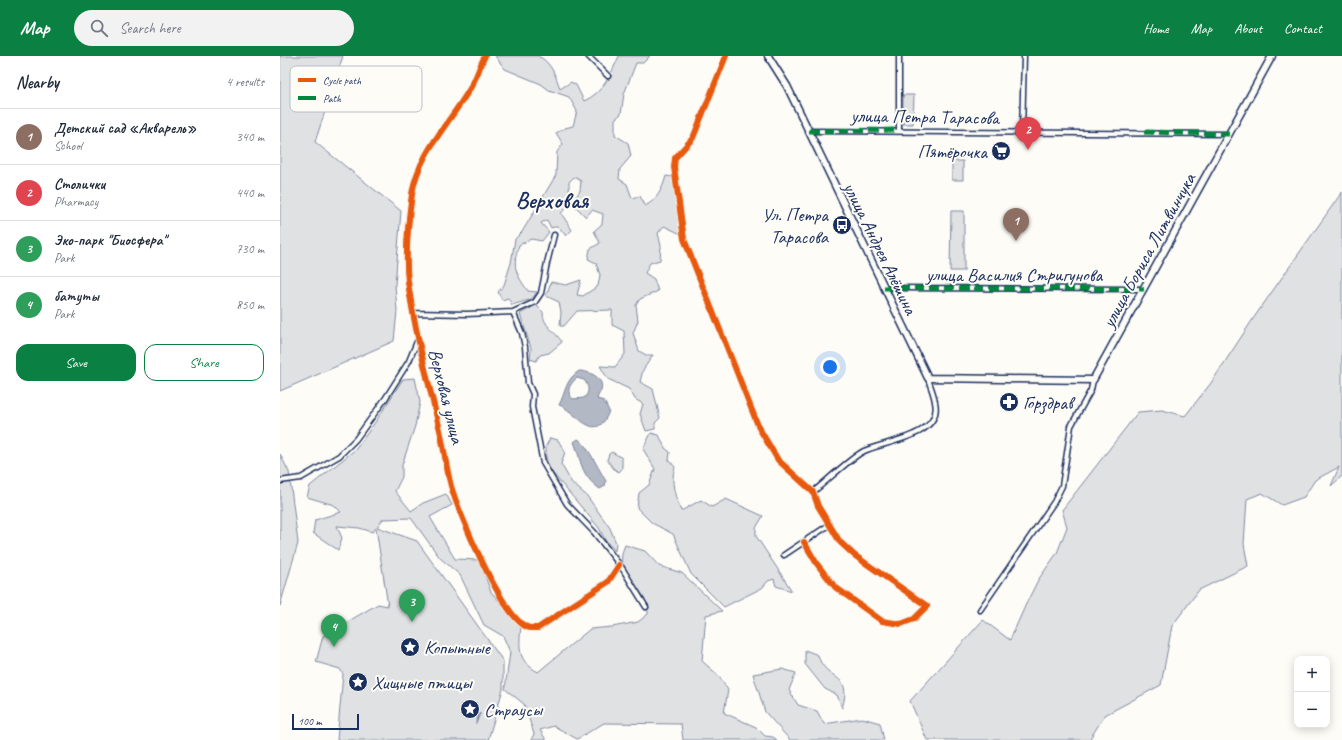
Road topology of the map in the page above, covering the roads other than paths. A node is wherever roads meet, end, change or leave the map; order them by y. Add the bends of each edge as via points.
1 (485, 56) edge
2 (588, 56) edge
3 (726, 56) edge
4 (768, 56) edge
5 (900, 56) edge
6 (1024, 56) edge
7 (1272, 56) edge
8 (608, 76) dead end
9 (899, 130) junction
10 (809, 131) junction
11 (1022, 132) junction
12 (1229, 134) junction
13 (554, 235) dead end
14 (884, 288) junction
15 (1144, 289) junction
16 (513, 312) junction
17 (414, 313) junction
18 (418, 339) junction
19 (928, 378) junction
20 (1093, 380) junction
21 (280, 481) edge
22 (813, 492) junction
23 (829, 525) junction
24 (804, 542) junction
25 (784, 555) dead end
26 (619, 565) junction
27 (646, 607) dead end
28 (980, 610) dead end

1 - 17 street, Верховая улица via 470,89 440,132 416,176 407,255 408,282
2 - 8 street
3 - 22 street via 693,138 675,158 684,239 760,428 778,460
4 - 10 street via 787,86
5 - 9 street
6 - 11 street
7 - 12 street
9 - 10 street, улица Петра Тарасова
9 - 11 street, улица Петра Тарасова
10 - 14 street, улица Андрея Алёшина
11 - 12 street, улица Петра Тарасова
12 - 15 street, улица Бориса Литвинчука
13 - 16 street via 541,293 535,302
14 - 15 street, улица Василия Стригунова
14 - 19 street, улица Андрея Алёшина
15 - 20 street, улица Бориса Литвинчука
16 - 17 street
16 - 26 street via 525,347 528,384 533,394 532,407 543,463 567,504 594,532
17 - 18 street, Верховая улица
18 - 21 street via 409,361 356,439 338,456 301,478
18 - 26 street, Верховая улица via 451,486 495,589 514,615 524,626 538,628 608,582
19 - 20 street
19 - 22 street via 936,403 936,414 921,432 863,452
20 - 28 street via 1091,390 1071,426 1062,486 1054,502
22 - 23 street
23 - 24 street
23 - 24 street via 840,542 854,555 927,606 920,614 901,624 882,621 835,587
24 - 25 street
26 - 27 street

